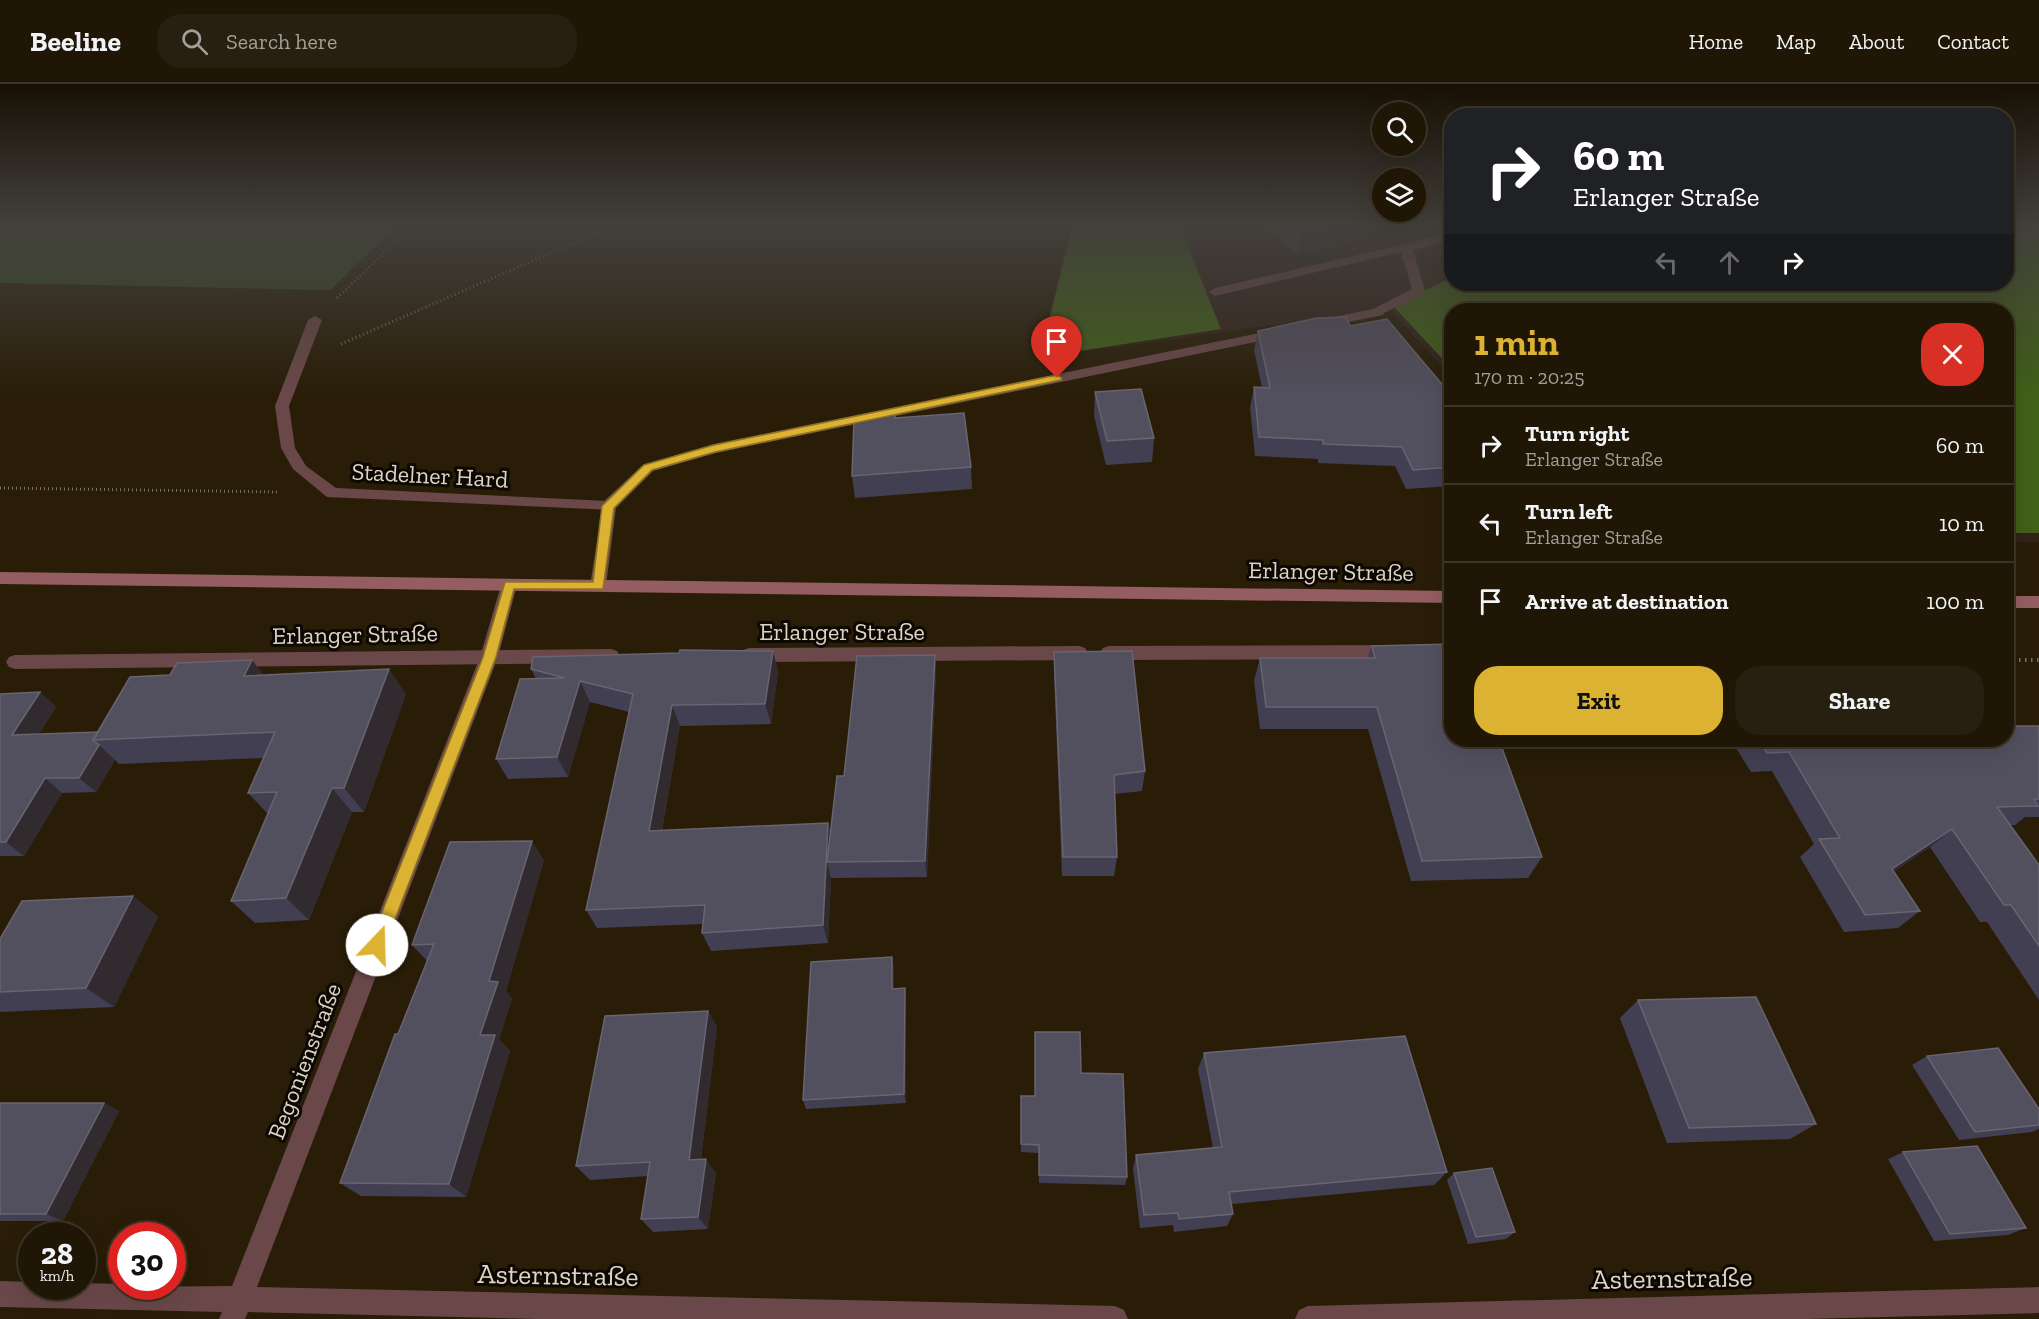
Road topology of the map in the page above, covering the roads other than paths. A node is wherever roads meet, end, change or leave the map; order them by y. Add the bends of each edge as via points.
1 (1260, 282) edge
2 (1416, 282) edge
3 (1215, 292) dead end
4 (315, 320) road end
5 (608, 506) junction
6 (0, 578) edge
7 (509, 585) junction
8 (598, 586) junction
9 (1444, 597) edge
10 (2014, 602) edge
11 (2039, 602) edge
12 (1416, 651) edge
13 (728, 655) edge
14 (634, 656) edge
15 (489, 657) junction
16 (15, 662) dead end
17 (0, 1294) edge
18 (2039, 1300) edge
19 (235, 1309) edge
20 (1912, 1312) edge
21 (1115, 1319) edge
22 (1308, 1319) edge

1 - 3 street
2 - 5 street via 1419,291 1378,312 714,449 648,468
4 - 5 street, Stadelner Hard via 282,406 288,448 300,470 332,493
5 - 8 street
6 - 7 main road, Erlanger Straße
7 - 8 main road, Erlanger Straße
7 - 15 street, Begonienstraße
8 - 9 main road, Erlanger Straße
10 - 11 main road
12 - 13 street, Erlanger Straße
14 - 15 street, Erlanger Straße
15 - 16 street, Erlanger Straße
15 - 19 street, Begonienstraße
17 - 19 street, Asternstraße
18 - 20 street, Asternstraße
19 - 21 street, Asternstraße
20 - 22 street, Asternstraße

